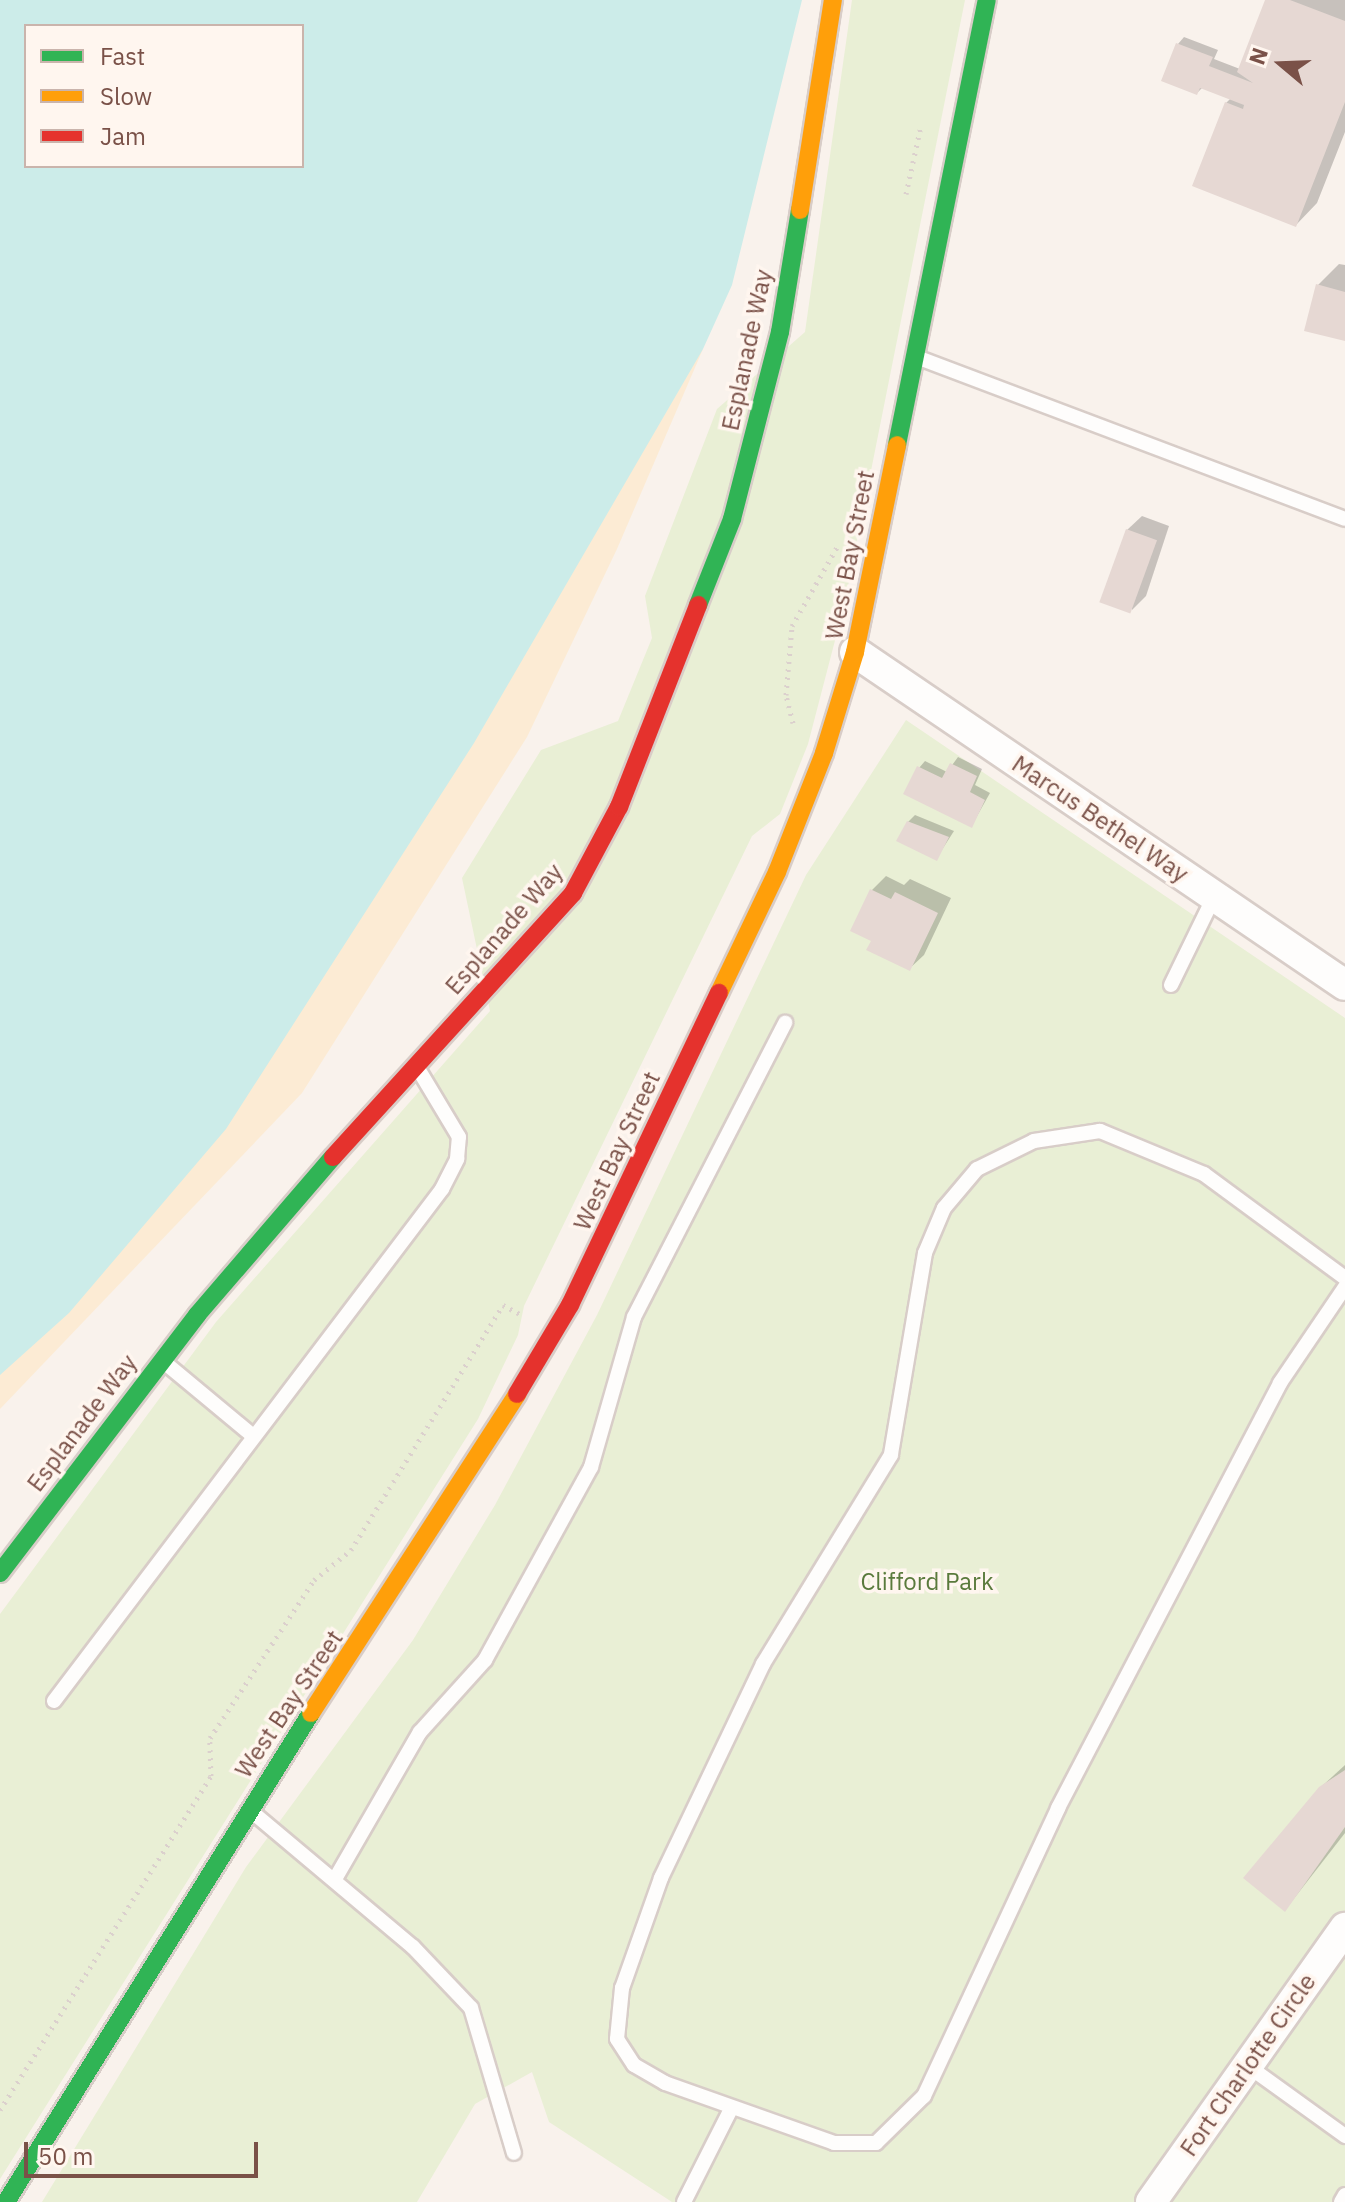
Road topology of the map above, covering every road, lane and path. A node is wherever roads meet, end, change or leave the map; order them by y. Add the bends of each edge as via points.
1 (833, 0) edge
2 (987, 0) edge
3 (925, 114) dead end
4 (906, 197) dead end
5 (914, 356) junction
6 (1345, 519) edge
7 (841, 541) dead end
8 (855, 652) junction
9 (797, 738) dead end
10 (1214, 897) junction
11 (1171, 985) dead end
12 (1345, 985) edge
13 (785, 1023) dead end
14 (415, 1065) junction
15 (1345, 1278) edge
16 (1345, 1287) edge
17 (527, 1317) dead end
18 (161, 1359) junction
19 (253, 1436) junction
20 (0, 1573) edge
21 (54, 1701) dead end
22 (248, 1808) junction
23 (335, 1879) junction
24 (1345, 1928) edge
25 (1248, 2066) junction
26 (732, 2107) junction
27 (0, 2110) edge
28 (1345, 2136) edge
29 (514, 2153) dead end
30 (1345, 2195) edge
31 (6, 2202) edge
32 (684, 2202) edge
33 (1151, 2202) edge
34 (1341, 2202) edge

1 - 14 main road, Esplanade Way via 777,346 732,519 647,741 573,893
2 - 5 main road, West Bay Street
3 - 4 path
5 - 6 lane
5 - 8 main road, West Bay Street
7 - 9 path via 792,626 786,695
8 - 10 street, Marcus Bethel Way
8 - 22 main road, West Bay Street via 824,753 777,872 570,1305 452,1501
10 - 11 lane
10 - 12 street, Marcus Bethel Way
13 - 23 lane via 634,1317 591,1467 485,1660 420,1732
14 - 18 main road, Esplanade Way
14 - 19 lane via 459,1137 457,1159 442,1189
15 - 26 lane via 1204,1174 1100,1131 1034,1141 977,1169 944,1208 925,1253 891,1455 763,1664 661,1878 622,1988 617,2039 634,2065 665,2083
16 - 26 lane via 1280,1383 1058,1808 924,2096 876,2143 834,2143
17 - 27 path via 503,1305 351,1550 314,1580 210,1738 211,1776
18 - 19 lane
18 - 20 main road, Esplanade Way
19 - 21 lane
22 - 23 lane
22 - 31 main road, West Bay Street
23 - 29 lane via 413,1947 471,2008
24 - 25 street, Fort Charlotte Circle
25 - 28 lane
25 - 33 street, Fort Charlotte Circle
26 - 32 lane
30 - 34 lane

